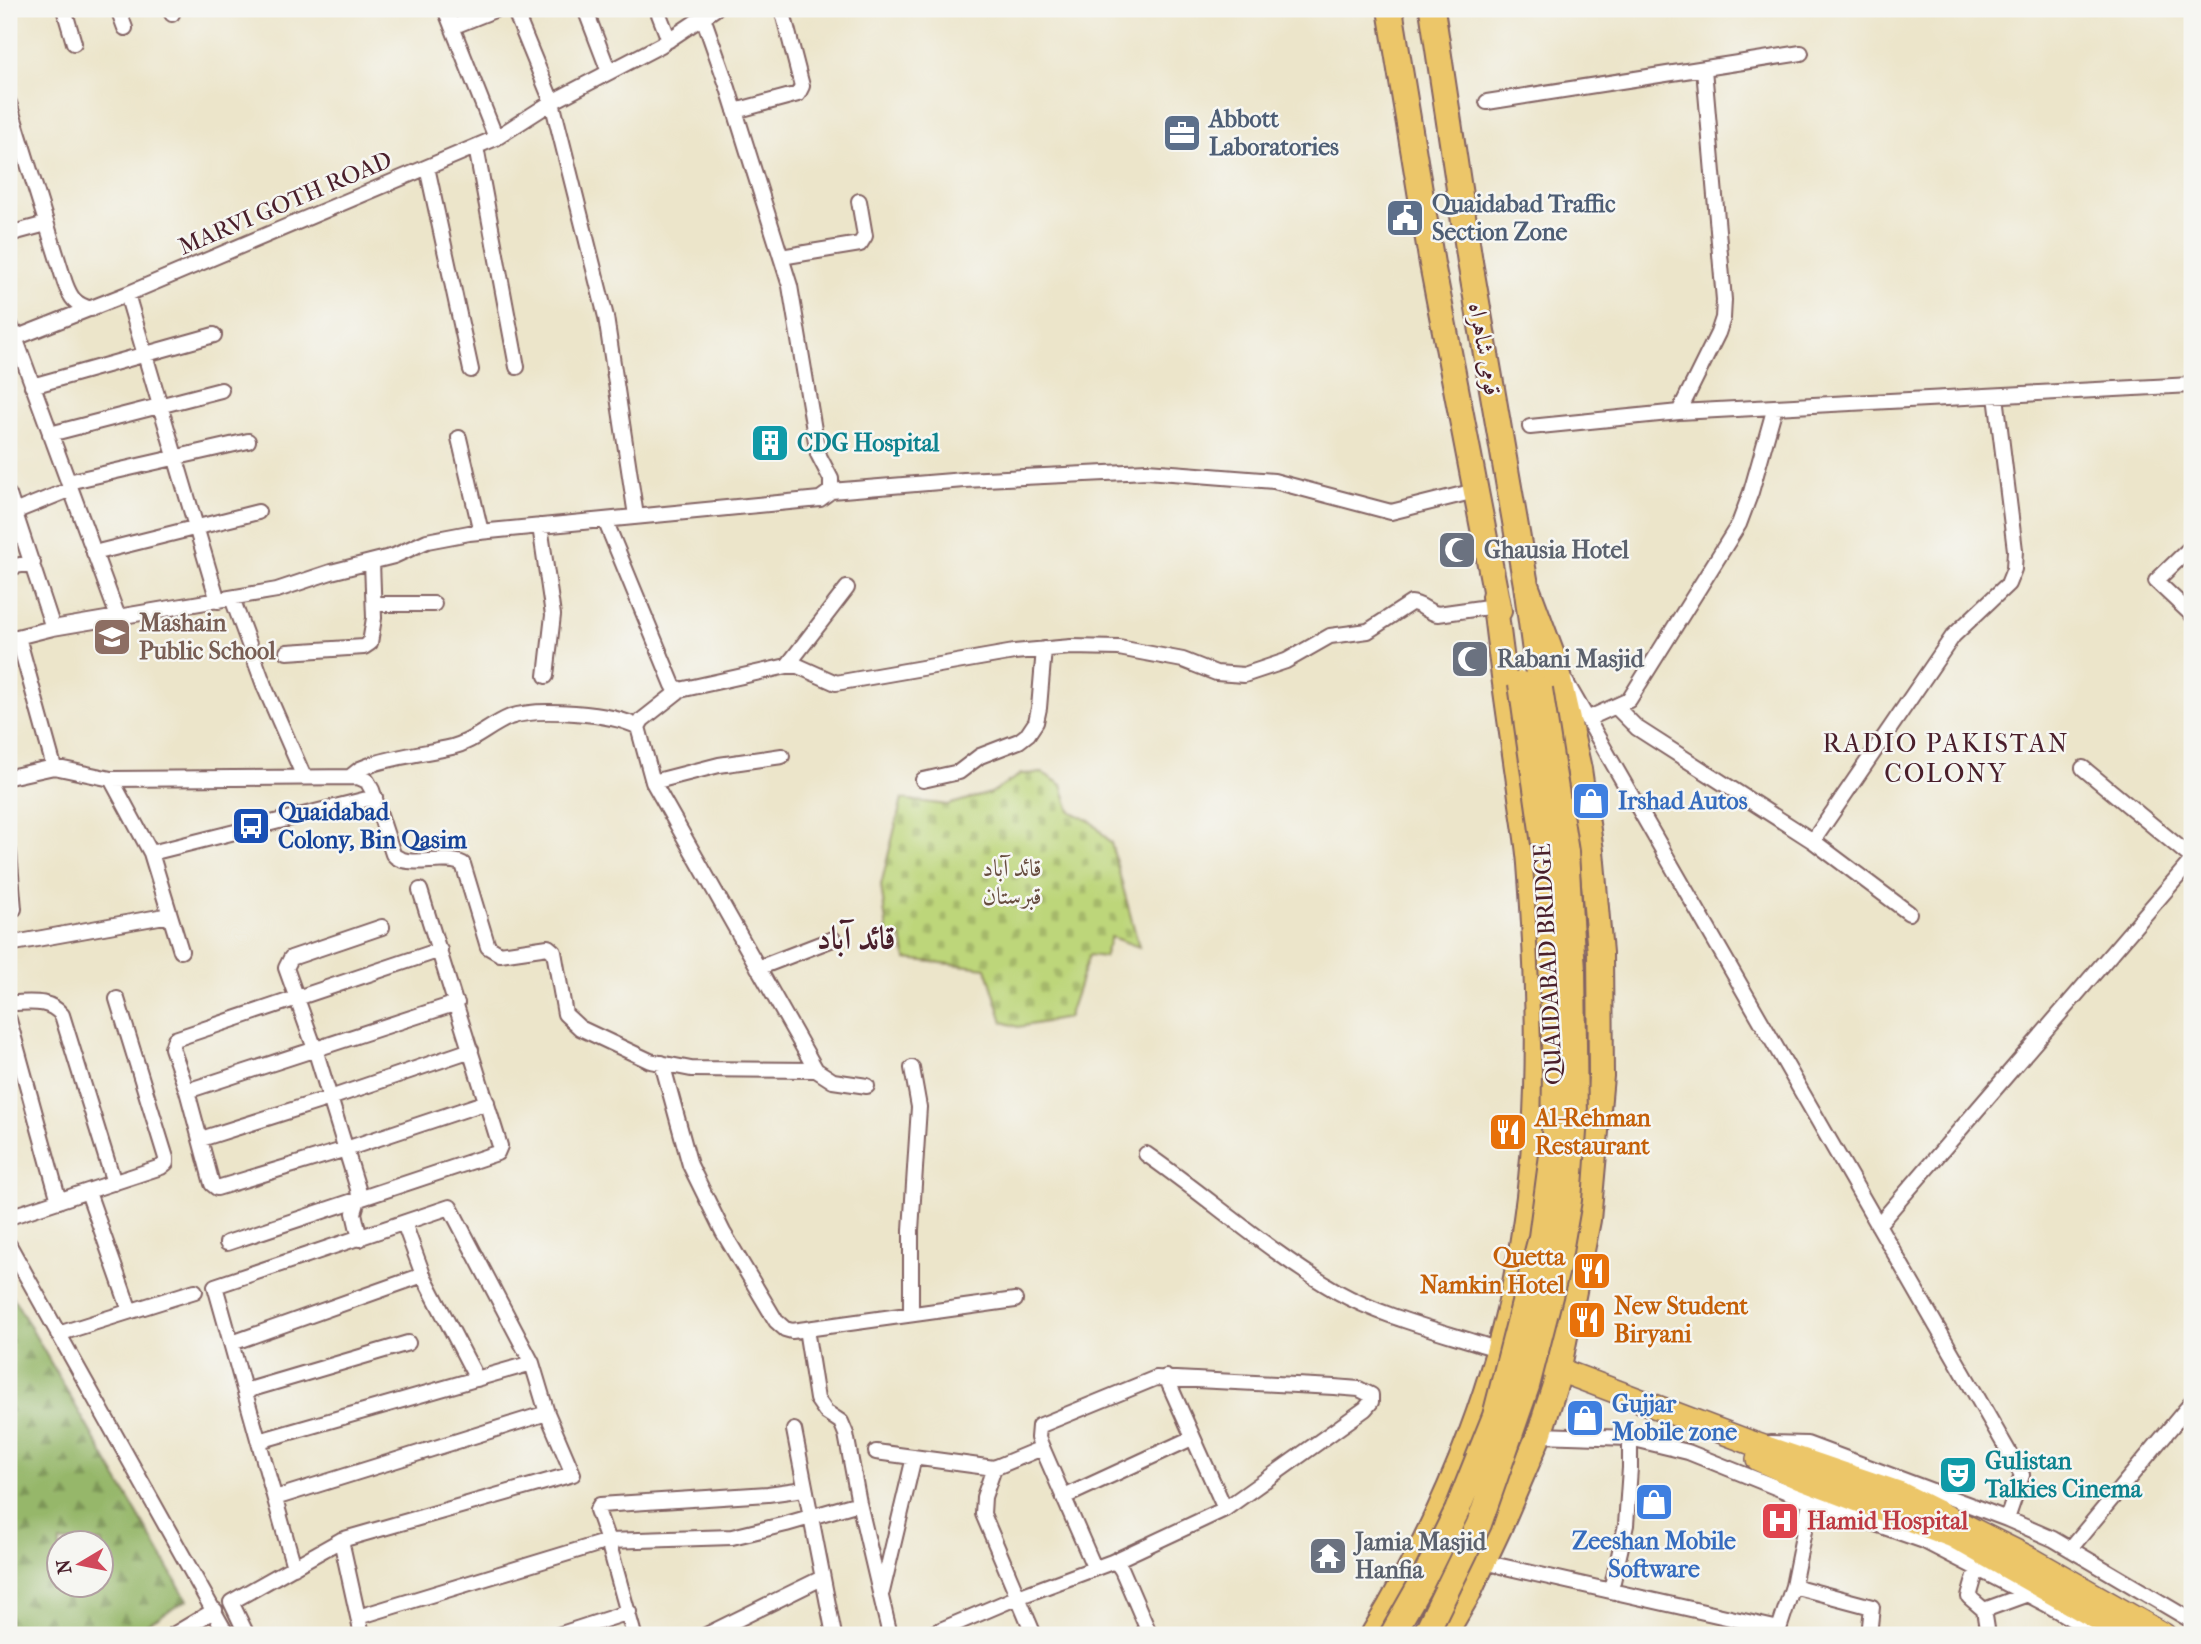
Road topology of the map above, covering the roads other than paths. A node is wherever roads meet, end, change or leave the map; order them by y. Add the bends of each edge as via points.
1 (64, 9) edge
2 (118, 9) edge
3 (445, 9) edge
4 (498, 9) edge
5 (514, 9) edge
6 (585, 9) edge
7 (657, 9) edge
8 (782, 9) edge
9 (1390, 9) edge
10 (1432, 9) edge
11 (709, 13) edge
12 (452, 27) junction
13 (125, 28) dead end
14 (669, 40) junction
15 (74, 43) dead end
16 (1801, 53) dead end
17 (1704, 69) junction
18 (609, 72) junction
19 (552, 102) junction
20 (1488, 102) dead end
21 (10, 110) edge
22 (736, 111) junction
23 (496, 138) junction
24 (476, 146) junction
25 (427, 167) junction
26 (859, 201) dead end
27 (46, 224) junction
28 (9, 234) edge
29 (781, 257) junction
30 (128, 294) junction
31 (91, 309) junction
32 (9, 321) edge
33 (214, 334) dead end
34 (15, 338) junction
35 (145, 355) junction
36 (517, 367) dead end
37 (471, 370) dead end
38 (2192, 385) edge
39 (33, 386) junction
40 (221, 390) dead end
41 (1996, 396) junction
42 (161, 405) junction
43 (1775, 407) junction
44 (1679, 412) junction
45 (1530, 427) dead end
46 (50, 434) junction
47 (459, 438) dead end
48 (248, 442) dead end
49 (177, 458) junction
50 (69, 486) junction
51 (831, 491) junction
52 (1475, 491) junction
53 (9, 495) edge
54 (258, 512) dead end
55 (12, 513) edge
56 (636, 516) junction
57 (606, 520) junction
58 (540, 526) junction
59 (195, 528) junction
60 (481, 532) junction
61 (2188, 550) dead end
62 (94, 552) junction
63 (372, 562) junction
64 (33, 563) junction
65 (9, 567) edge
66 (1526, 585) junction
67 (847, 589) dead end
68 (225, 600) junction
69 (1495, 601) junction
70 (374, 604) junction
71 (434, 604) dead end
72 (2192, 615) edge
73 (118, 617) junction
74 (53, 628) junction
75 (13, 638) edge
76 (1044, 649) junction
77 (287, 652) dead end
78 (1555, 663) junction
79 (787, 666) junction
80 (547, 676) dead end
81 (1530, 687) junction
82 (680, 690) junction
83 (1616, 707) junction
84 (1587, 719) junction
85 (638, 727) junction
86 (782, 756) dead end
87 (54, 767) junction
88 (2083, 768) dead end
89 (304, 777) junction
90 (350, 777) junction
91 (9, 778) edge
92 (111, 779) junction
93 (923, 780) dead end
94 (653, 782) junction
95 (375, 797) junction
96 (1813, 841) junction
97 (9, 852) edge
98 (151, 853) junction
99 (2192, 859) edge
100 (10, 884) edge
101 (420, 890) dead end
102 (14, 909) dead end
103 (1909, 913) dead end
104 (170, 915) junction
105 (382, 926) dead end
106 (833, 939) dead end
107 (9, 944) edge
108 (440, 950) junction
109 (181, 951) dead end
110 (758, 968) junction
111 (297, 996) junction
112 (117, 999) dead end
113 (9, 1003) edge
114 (457, 1003) junction
115 (9, 1020) edge
116 (315, 1049) junction
117 (471, 1050) junction
118 (662, 1063) junction
119 (912, 1068) dead end
120 (816, 1070) junction
121 (867, 1086) dead end
122 (187, 1091) junction
123 (330, 1098) junction
124 (487, 1102) junction
125 (201, 1139) junction
126 (346, 1149) junction
127 (1146, 1154) dead end
128 (114, 1183) junction
129 (88, 1192) junction
130 (358, 1200) junction
131 (59, 1201) junction
132 (9, 1217) edge
133 (404, 1223) junction
134 (1878, 1225) junction
135 (360, 1239) junction
136 (227, 1243) dead end
137 (9, 1245) edge
138 (423, 1275) junction
139 (195, 1291) dead end
140 (1015, 1300) dead end
141 (130, 1311) junction
142 (911, 1314) junction
143 (806, 1329) junction
144 (58, 1334) junction
145 (232, 1343) junction
146 (408, 1343) dead end
147 (1498, 1355) junction
148 (531, 1363) junction
149 (1557, 1375) junction
150 (1166, 1377) junction
151 (477, 1379) junction
152 (245, 1391) junction
153 (2192, 1402) edge
154 (547, 1413) junction
155 (794, 1430) dead end
156 (1539, 1435) junction
157 (1192, 1438) junction
158 (1630, 1438) junction
159 (259, 1441) junction
160 (1749, 1443) junction
161 (1042, 1448) junction
162 (876, 1452) dead end
163 (914, 1457) junction
164 (994, 1468) junction
165 (1802, 1469) junction
166 (804, 1489) junction
167 (1063, 1497) junction
168 (275, 1498) junction
169 (1810, 1502) junction
170 (859, 1503) junction
171 (1225, 1509) junction
172 (810, 1518) junction
173 (2007, 1519) junction
174 (341, 1540) junction
175 (607, 1541) junction
176 (2070, 1549) junction
177 (1112, 1562) junction
178 (1483, 1562) junction
179 (294, 1567) junction
180 (1094, 1567) junction
181 (1977, 1569) junction
182 (822, 1578) junction
183 (1793, 1586) junction
184 (1611, 1590) junction
185 (2028, 1594) junction
186 (881, 1595) junction
187 (1018, 1597) junction
188 (1984, 1610) junction
189 (215, 1611) junction
190 (629, 1612) junction
191 (358, 1616) junction
192 (2192, 1621) edge
193 (1779, 1632) edge
194 (173, 1635) edge
195 (227, 1635) edge
196 (247, 1635) edge
197 (362, 1635) edge
198 (558, 1635) edge
199 (634, 1635) edge
200 (706, 1635) edge
201 (834, 1635) edge
202 (890, 1635) edge
203 (929, 1635) edge
204 (1034, 1635) edge
205 (1150, 1635) edge
206 (1373, 1635) edge
207 (1392, 1635) edge
208 (1425, 1635) edge
209 (1444, 1635) edge
210 (1869, 1635) edge
211 (1988, 1635) edge
212 (2099, 1635) edge
213 (2127, 1635) edge
214 (2164, 1635) edge

1 - 15 street
2 - 13 street
3 - 12 street
4 - 12 street
5 - 19 street
6 - 18 street
7 - 14 street
8 - 22 street via 801,91
9 - 52 highway, قومی شاہراہ
10 - 66 highway, قومی شاہراہ
11 - 14 street, MARVI GOTH ROAD
11 - 22 street
12 - 23 street
14 - 18 street, MARVI GOTH ROAD
16 - 17 street
17 - 20 street
17 - 44 street via 1723,318
18 - 19 street, MARVI GOTH ROAD
19 - 23 street, MARVI GOTH ROAD
19 - 56 street via 607,317
21 - 27 street
22 - 29 street
23 - 24 street, MARVI GOTH ROAD
24 - 25 street, MARVI GOTH ROAD
24 - 36 street
25 - 30 street, MARVI GOTH ROAD
25 - 37 street
26 - 29 street via 865,236 860,244
27 - 28 street
27 - 31 street via 72,299
29 - 51 street via 818,454 831,479
30 - 31 street, MARVI GOTH ROAD
30 - 35 street
31 - 34 street, MARVI GOTH ROAD
32 - 34 street
33 - 35 street
34 - 39 street
35 - 39 street
35 - 42 street
38 - 41 street
39 - 46 street
40 - 42 street
41 - 43 street
41 - 96 street via 2015,550 2008,584 1952,636
42 - 46 street
42 - 49 street
43 - 44 street
43 - 83 street via 1738,524 1629,700
44 - 45 street
46 - 50 street
47 - 60 street
48 - 49 street
49 - 50 street
49 - 59 street
50 - 55 street
50 - 62 street
51 - 52 street via 1147,471 1274,481 1391,512
51 - 56 street via 820,499
52 - 69 highway, قومی شاہراہ
53 - 55 street
54 - 59 street
55 - 64 street
56 - 57 street
57 - 58 street
57 - 82 street via 673,685
58 - 60 street
58 - 80 street via 553,615
59 - 62 street
59 - 68 street
60 - 63 street via 427,541
61 - 72 street via 2157,581
62 - 73 street
63 - 68 street
63 - 70 street
64 - 65 street
64 - 74 street
66 - 78 highway
66 - 81 highway, قومی شاہراہ
67 - 79 street
68 - 73 street
68 - 89 street
69 - 76 street via 1438,614 1411,603 1368,631 1330,636 1286,661 1244,675 1216,673 1183,660 1119,648
69 - 81 highway, قومی شاہراہ
69 - 147 highway via 1530,861 1538,1053 1526,1219
70 - 71 street
70 - 77 street via 368,645
73 - 74 street
74 - 75 street
75 - 87 street
76 - 79 street via 836,682
76 - 93 street via 1039,709 1028,734 980,756 959,772
78 - 84 street
78 - 149 highway via 1591,851 1600,967 1601,1076 1588,1220
79 - 82 street
81 - 207 highway, QUAIDABAD BRIDGE, bridge via 1546,858 1555,1072 1554,1140 1541,1237 1495,1416 1457,1511
81 - 208 highway, QUAIDABAD BRIDGE, bridge via 1566,852 1575,1118 1569,1200 1527,1386 1479,1524
82 - 85 street
83 - 84 street
83 - 96 street via 1637,728
84 - 134 street
85 - 90 street via 610,717 534,712 511,717 453,747 400,756 360,769
85 - 94 street
86 - 94 street via 719,765
87 - 91 street
87 - 92 street
88 - 99 street
89 - 90 street
89 - 92 street
90 - 95 street via 367,781
92 - 98 street
94 - 110 street
95 - 98 street
95 - 118 street via 397,859 464,864 488,947 500,954 548,947 554,952 565,1014 580,1028
96 - 103 street
97 - 100 street
98 - 104 street
99 - 134 street
100 - 102 street
101 - 108 street
104 - 107 street
104 - 109 street
105 - 111 street via 291,958 286,968
106 - 110 street
108 - 111 street
108 - 114 street
110 - 120 street
111 - 116 street
111 - 122 street via 175,1039 172,1048
112 - 128 street via 166,1163
113 - 128 street via 46,1003 62,1015
114 - 116 street
114 - 117 street
115 - 131 street
116 - 122 street
116 - 123 street
117 - 123 street
117 - 124 street
118 - 120 street via 691,1069
118 - 143 street via 690,1165 723,1232 780,1326 792,1331
119 - 142 street via 919,1107
120 - 121 street via 833,1081
122 - 125 street
123 - 125 street
123 - 126 street
124 - 126 street
124 - 130 street via 500,1146 497,1153
125 - 126 street via 212,1184 217,1188
126 - 130 street
127 - 147 street via 1301,1270 1341,1294
128 - 129 street
129 - 131 street
129 - 141 street
130 - 135 street via 354,1213
130 - 136 street
131 - 132 street
133 - 135 street
133 - 138 street
133 - 148 street via 450,1207
134 - 173 street via 2022,1475
135 - 145 street via 215,1286
137 - 144 street
138 - 145 street
138 - 151 street
139 - 141 street
140 - 142 street
141 - 144 street
142 - 143 street
143 - 170 street via 817,1399 844,1426
144 - 189 street
145 - 152 street
146 - 152 street
147 - 149 main road
147 - 206 highway via 1448,1492
148 - 151 street
148 - 154 street
149 - 156 highway
149 - 160 main road
149 - 165 main road via 1744,1453
150 - 157 street
150 - 161 street via 1148,1380 1039,1426 1036,1434
150 - 171 street via 1359,1389 1371,1395 1365,1409
151 - 159 street
152 - 159 street
153 - 176 street
154 - 168 street
154 - 174 street via 573,1474
155 - 166 street
156 - 158 street
156 - 178 highway
157 - 167 street
157 - 171 street
158 - 169 street via 1688,1452
158 - 184 street via 1626,1525
159 - 168 street
160 - 165 main road
160 - 173 street via 1807,1444
161 - 164 street
161 - 167 street
162 - 163 street
163 - 164 street
163 - 186 street
164 - 187 street via 983,1514
165 - 213 main road via 1953,1536
165 - 214 main road via 1901,1494 2031,1559
166 - 172 street
166 - 175 street via 600,1506 597,1510
167 - 180 street
168 - 179 street
169 - 181 street via 1924,1541
169 - 183 street
170 - 172 street
170 - 186 street
171 - 177 street
172 - 175 street via 732,1536
172 - 182 street
173 - 176 street
174 - 179 street
174 - 191 street
175 - 190 street
175 - 191 street
176 - 192 street
177 - 180 street
177 - 205 street via 1122,1570
178 - 184 street
178 - 209 highway
179 - 196 street via 231,1602
180 - 187 street
181 - 185 street
181 - 188 street via 1969,1597
182 - 200 street
182 - 201 street
183 - 193 street
183 - 210 street via 1872,1607
184 - 193 street
185 - 188 street
185 - 212 street
186 - 202 street
187 - 203 street
187 - 204 street
188 - 211 street
189 - 194 street
189 - 195 street
190 - 198 street
190 - 199 street
191 - 197 street

